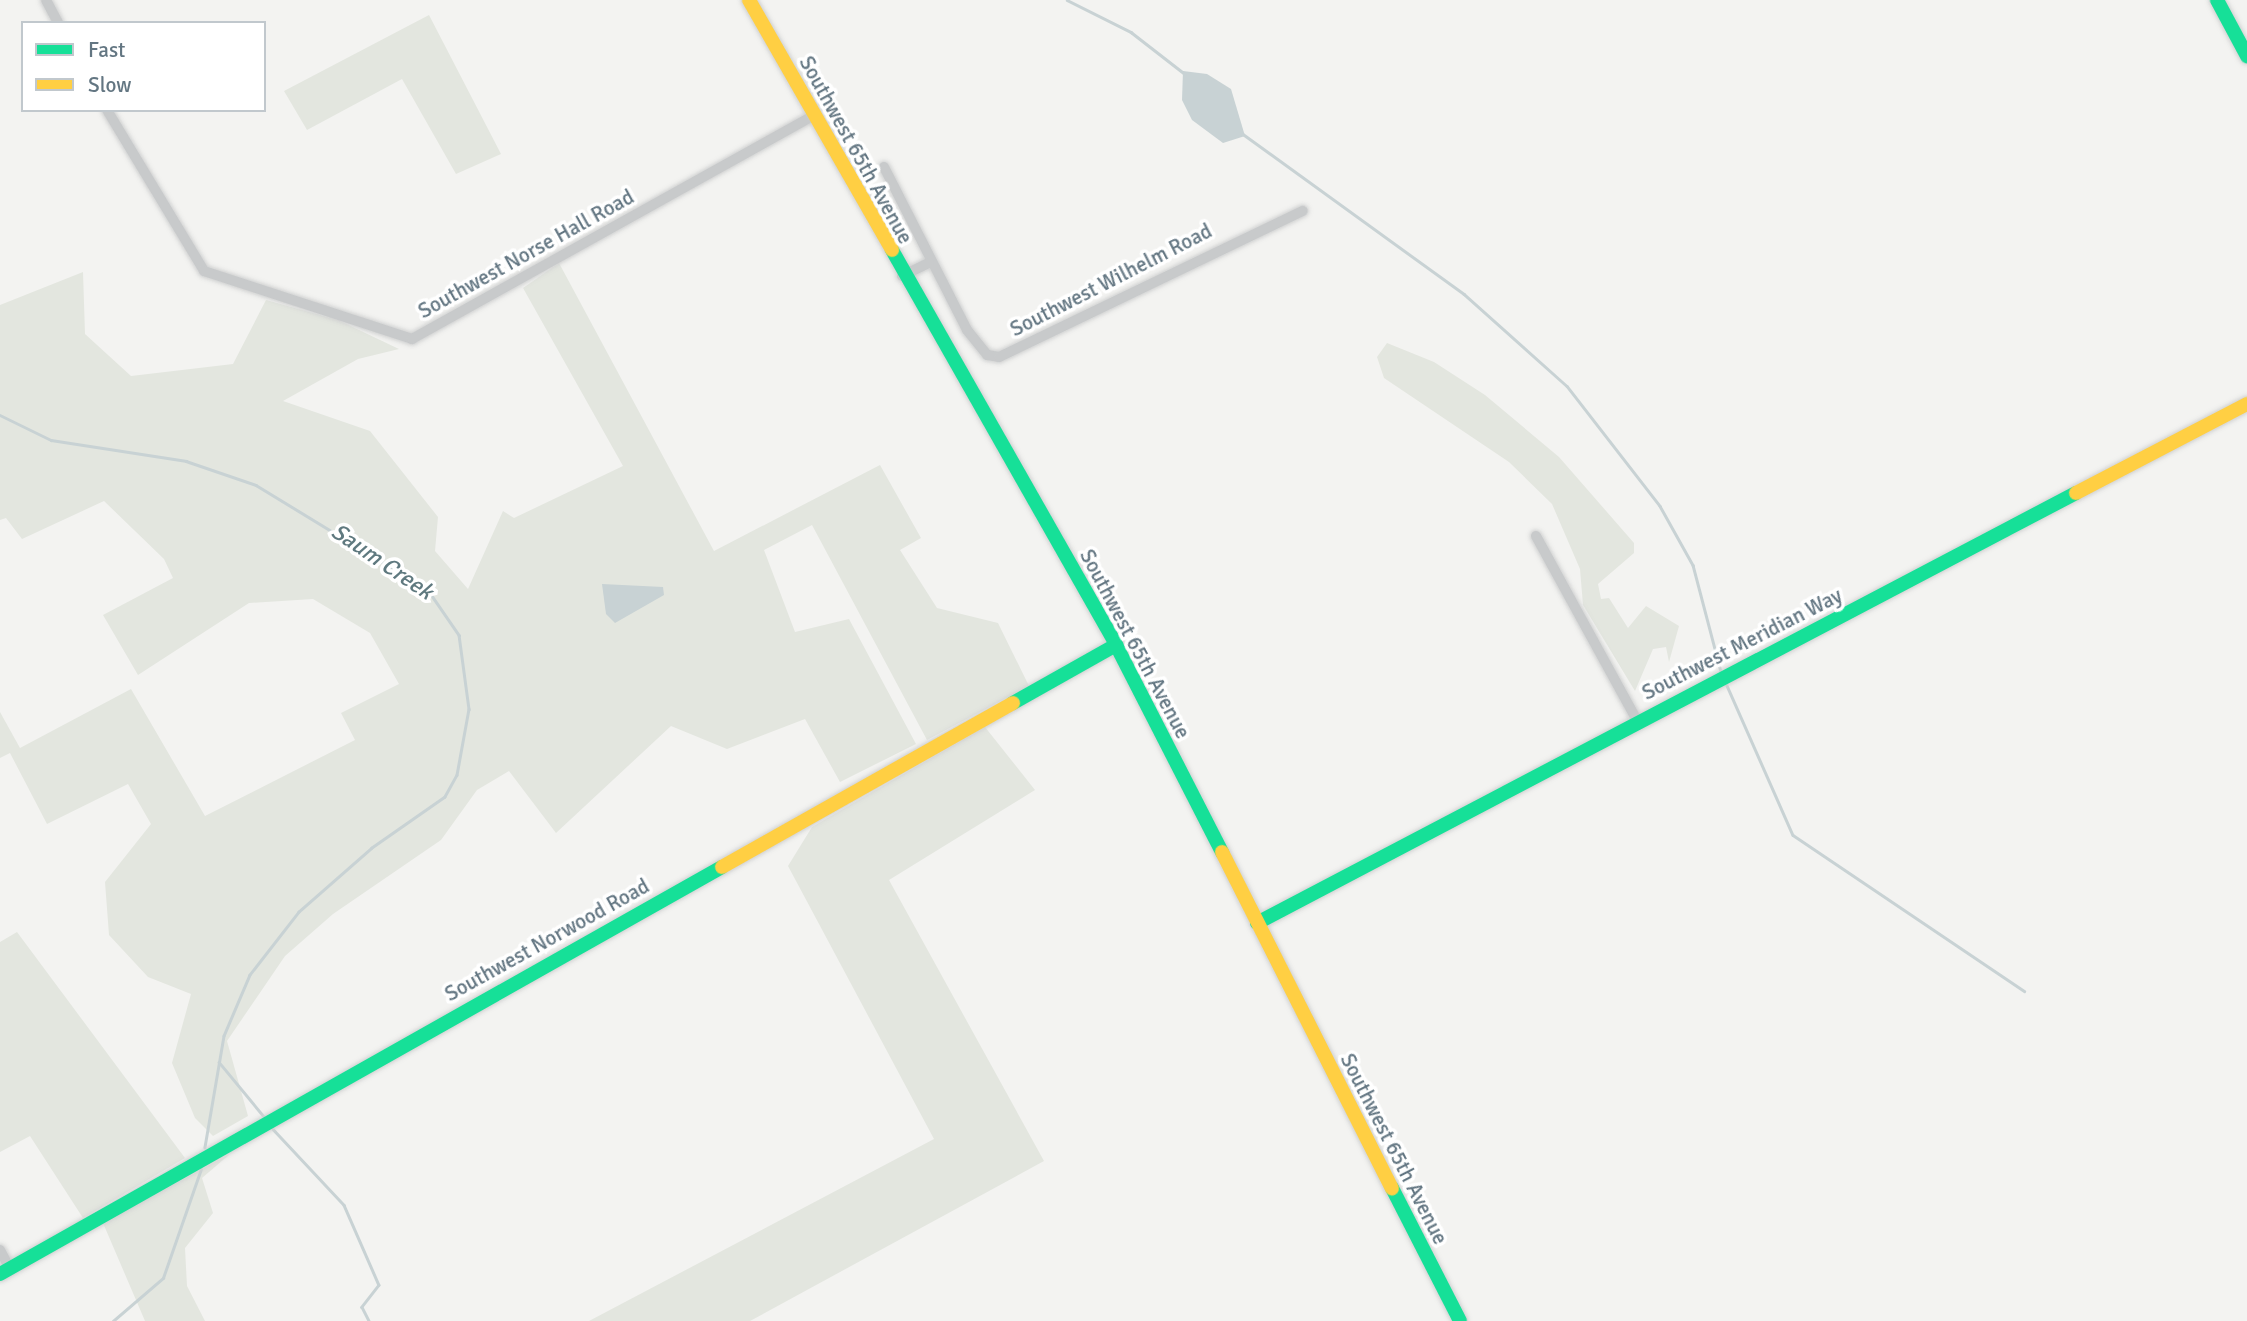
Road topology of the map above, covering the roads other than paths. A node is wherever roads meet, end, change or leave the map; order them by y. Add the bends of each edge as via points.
1 (46, 0) edge
2 (749, 0) edge
3 (2217, 0) edge
4 (57, 21) edge
5 (2247, 56) edge
6 (108, 112) edge
7 (813, 116) junction
8 (884, 167) dead end
9 (1303, 211) dead end
10 (929, 263) junction
11 (902, 276) junction
12 (2247, 404) edge
13 (1536, 536) dead end
14 (1116, 645) junction
15 (1638, 722) junction
16 (1257, 923) junction
17 (0, 1250) edge
18 (5, 1271) edge
19 (1460, 1321) edge

1 - 4 street
2 - 7 street, Southwest 65th Avenue
3 - 5 street
6 - 7 street, Southwest Norse Hall Road via 204,271 412,340
7 - 11 street, Southwest 65th Avenue
8 - 10 street
9 - 10 street, Southwest Wilhelm Road via 999,357 978,346
10 - 11 street
11 - 14 street, Southwest 65th Avenue
12 - 15 street, Southwest Meridian Way
13 - 15 street
14 - 16 street, Southwest 65th Avenue
14 - 18 street, Southwest Norwood Road
15 - 16 street, Southwest Meridian Way
16 - 19 street, Southwest 65th Avenue
17 - 18 street

